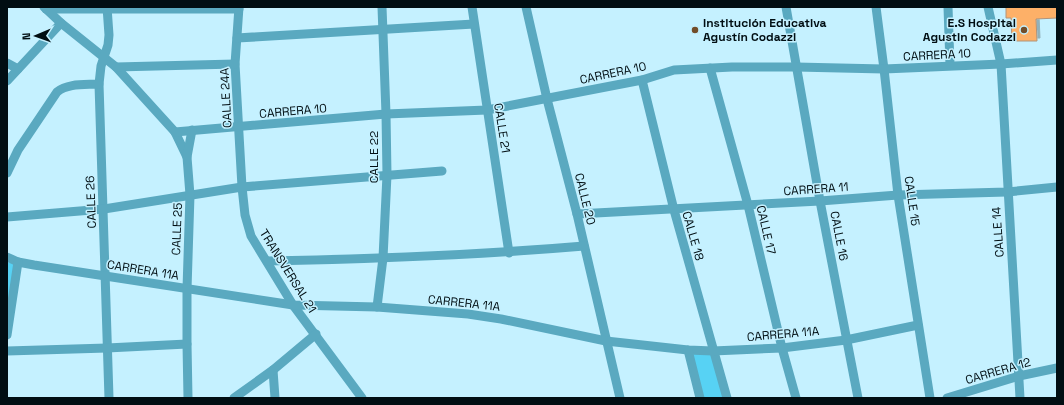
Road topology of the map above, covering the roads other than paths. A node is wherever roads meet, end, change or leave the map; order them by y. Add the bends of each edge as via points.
1 (382, 7) edge
2 (472, 7) edge
3 (526, 7) edge
4 (786, 7) edge
5 (876, 7) edge
6 (948, 7) edge
7 (988, 7) edge
8 (45, 8) edge
9 (107, 8) edge
10 (239, 8) edge
11 (60, 23) junction
12 (474, 24) junction
13 (382, 29) junction
14 (237, 38) junction
15 (103, 58) junction
16 (1057, 60) edge
17 (7, 62) edge
18 (235, 64) junction
19 (1001, 64) junction
20 (950, 65) junction
21 (116, 67) junction
22 (796, 67) junction
23 (710, 68) junction
24 (18, 69) junction
25 (884, 69) junction
26 (642, 80) junction
27 (7, 81) edge
28 (99, 84) junction
29 (546, 99) junction
30 (487, 110) junction
31 (386, 114) junction
32 (240, 128) junction
33 (192, 130) junction
34 (175, 132) junction
35 (187, 156) junction
36 (442, 171) dead end
37 (7, 173) edge
38 (387, 175) junction
39 (242, 187) junction
40 (1057, 187) edge
41 (1007, 192) junction
42 (190, 195) junction
43 (898, 195) junction
44 (820, 201) junction
45 (748, 205) junction
46 (104, 209) junction
47 (674, 210) junction
48 (577, 214) junction
49 (7, 217) edge
50 (584, 246) junction
51 (509, 252) junction
52 (7, 258) edge
53 (383, 258) junction
54 (267, 261) junction
55 (18, 262) junction
56 (106, 277) junction
57 (187, 289) junction
58 (293, 305) junction
59 (377, 307) junction
60 (918, 325) junction
61 (316, 334) junction
62 (7, 335) edge
63 (846, 340) junction
64 (606, 341) junction
65 (187, 344) junction
66 (107, 348) junction
67 (782, 348) junction
68 (688, 350) junction
69 (7, 351) edge
70 (713, 351) junction
71 (1057, 368) edge
72 (273, 370) junction
73 (1019, 376) junction
74 (109, 398) edge
75 (188, 398) edge
76 (234, 398) edge
77 (275, 398) edge
78 (362, 398) edge
79 (620, 398) edge
80 (700, 398) edge
81 (727, 398) edge
82 (796, 398) edge
83 (858, 398) edge
84 (930, 398) edge
85 (947, 398) edge
86 (1020, 398) edge

1 - 13 street, CALLE 22
2 - 12 street, CALLE 21
3 - 29 street, CALLE 20
4 - 22 street, CALLE 16
5 - 25 street, CALLE 15
6 - 20 street
7 - 19 street, CALLE 14
8 - 9 street
8 - 11 street, CALLE 25
9 - 10 street
9 - 15 street, CALLE 26 via 109,34
10 - 14 street, CALLE 24A
11 - 15 street, CALLE 25
11 - 24 street
12 - 13 street
12 - 30 street, CALLE 21
13 - 14 street
13 - 31 street, CALLE 22
14 - 18 street, CALLE 24A
15 - 21 street, CALLE 25
15 - 28 street, CALLE 26
16 - 19 street, CARRERA 10
17 - 24 street
18 - 21 street
18 - 32 street, CALLE 24A
19 - 20 street, CARRERA 10
19 - 41 street, CALLE 14
20 - 25 street, CARRERA 10
21 - 34 street, CALLE 25
22 - 23 street, CARRERA 10
22 - 25 street, CARRERA 10
22 - 44 street, CALLE 16
23 - 26 street, CARRERA 10 via 674,70
23 - 45 street, CALLE 17
24 - 27 street
25 - 43 street, CALLE 15
26 - 29 street, CARRERA 10
26 - 47 street, CALLE 18
28 - 37 street via 62,87 18,150
28 - 46 street, CALLE 26
29 - 30 street, CARRERA 10
29 - 48 street, CALLE 20
30 - 31 street, CARRERA 10
30 - 51 street, CALLE 21
31 - 32 street, CARRERA 10
31 - 38 street, CALLE 22
32 - 33 street, CARRERA 10
32 - 39 street, CALLE 24A
33 - 34 street, CARRERA 10
33 - 35 street, CALLE 25
34 - 35 street, CALLE 25
35 - 42 street, CALLE 25
36 - 38 street
38 - 39 street
38 - 53 street, CALLE 22
39 - 42 street
39 - 54 street, TRANSVERSAL 21 via 250,236
40 - 41 street, CARRERA 11
41 - 43 street, CARRERA 11
41 - 73 street, CALLE 14
42 - 46 street
42 - 57 street, CALLE 25
43 - 44 street, CARRERA 11
43 - 60 street, CALLE 15
44 - 45 street, CARRERA 11
44 - 63 street, CALLE 16
45 - 47 street, CARRERA 11
45 - 67 street, CALLE 17
46 - 49 street
46 - 56 street, CALLE 26
47 - 48 street, CARRERA 11
47 - 70 street, CALLE 18
48 - 50 street, CALLE 20
50 - 51 street
50 - 64 street, CALLE 20
51 - 53 street
52 - 55 street, CARRERA 11A
53 - 54 street
53 - 59 street, CALLE 22
54 - 58 street, TRANSVERSAL 21
55 - 56 street, CARRERA 11A
55 - 62 street
56 - 57 street, CARRERA 11A
56 - 66 street, CALLE 26
57 - 58 street, CARRERA 11A
57 - 65 street, CALLE 25
58 - 59 street, CARRERA 11A
58 - 61 street, TRANSVERSAL 21
59 - 64 street, CARRERA 11A via 494,318
60 - 63 street, CARRERA 11A
60 - 84 street, CALLE 15
61 - 72 street
61 - 78 street, TRANSVERSAL 21
63 - 67 street, CARRERA 11A
63 - 83 street, CALLE 16
64 - 68 street, CARRERA 11A
64 - 79 street, CALLE 20
65 - 66 street
65 - 75 street, CALLE 25
66 - 69 street
66 - 74 street, CALLE 26
67 - 70 street, CARRERA 11A
67 - 82 street, CALLE 17
68 - 70 street, CARRERA 11A
68 - 80 street
70 - 81 street, CALLE 18
71 - 73 street, CARRERA 12
72 - 76 street
72 - 77 street
73 - 85 street, CARRERA 12
73 - 86 street, CALLE 14

